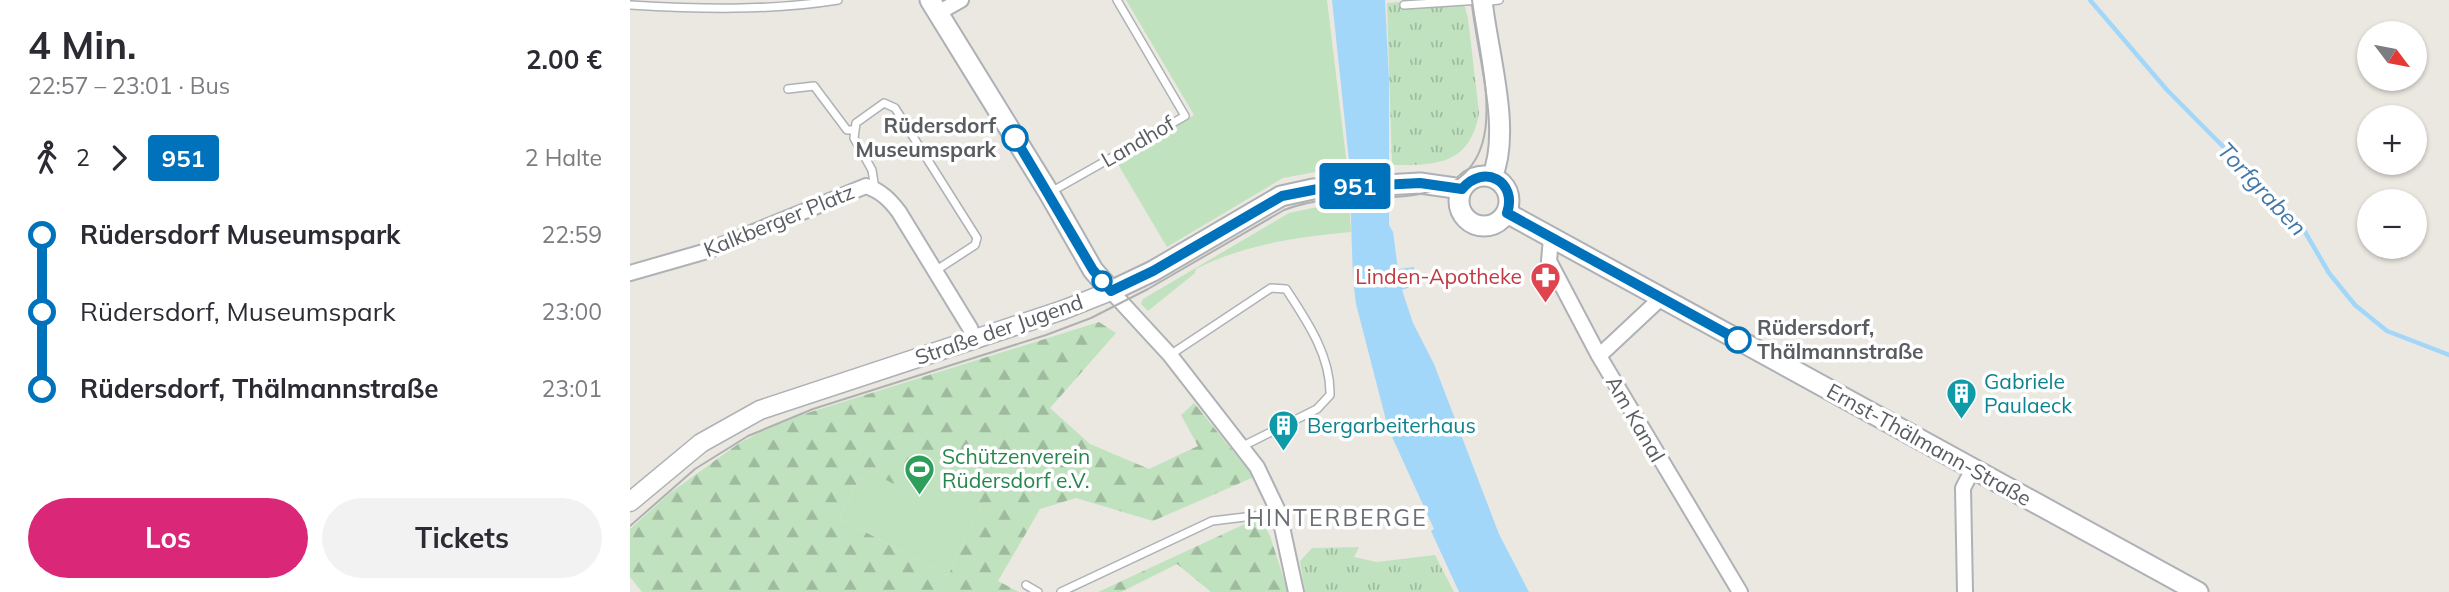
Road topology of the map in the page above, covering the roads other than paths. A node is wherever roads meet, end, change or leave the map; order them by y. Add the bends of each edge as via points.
1 (838, 0) edge
2 (961, 0) edge
3 (1117, 0) edge
4 (1488, 1) edge
5 (630, 5) edge
6 (1404, 5) dead end
7 (934, 6) edge
8 (788, 89) dead end
9 (855, 130) junction
10 (1492, 177) junction
11 (875, 189) junction
12 (1462, 189) junction
13 (1049, 193) junction
14 (1507, 213) junction
15 (1551, 238) junction
16 (935, 271) junction
17 (630, 273) edge
18 (1111, 291) junction
19 (1661, 298) junction
20 (974, 339) junction
21 (1170, 355) junction
22 (1599, 356) junction
23 (1243, 446) junction
24 (1973, 469) junction
25 (630, 502) edge
26 (1279, 513) junction
27 (1026, 586) dead end
28 (1038, 592) edge
29 (1061, 592) edge
30 (1296, 592) edge
31 (1740, 592) edge
32 (1965, 592) edge
33 (2198, 592) edge

1 - 5 lane via 691,9
2 - 7 street
3 - 13 lane, Landhof via 1185,116
4 - 6 lane
4 - 10 main road via 1498,110 1499,157
7 - 13 main road
8 - 9 lane via 814,86 848,130
9 - 11 lane via 854,138 872,170
9 - 16 lane via 856,123 884,103 895,108 977,237 975,245
10 - 12 main road via 1475,177
10 - 14 main road via 1508,192
11 - 16 street, Kalkberger Platz via 890,200
11 - 17 street, Kalkberger Platz via 866,186 707,251
12 - 14 main road via 1461,212 1472,223 1495,224
12 - 18 main road, Straße der Jugend via 1420,183 1323,188 1282,196
13 - 18 main road via 1093,270
14 - 15 main road, Ernst-Thälmann-Straße
15 - 19 main road, Ernst-Thälmann-Straße
15 - 22 street, Am Kanal via 1549,261
16 - 20 street, Kalkberger Platz
18 - 20 street, Straße der Jugend
18 - 21 street
19 - 22 street
19 - 24 main road, Ernst-Thälmann-Straße
20 - 25 street, Straße der Jugend via 760,410 701,443
21 - 23 street
21 - 23 lane via 1271,288 1286,289 1322,350 1331,378 1330,395 1317,409
22 - 31 street, Am Kanal
23 - 26 street via 1266,481
24 - 32 street via 1964,488
24 - 33 main road, Ernst-Thälmann-Straße
26 - 29 lane via 1212,521
26 - 30 street
27 - 28 lane

